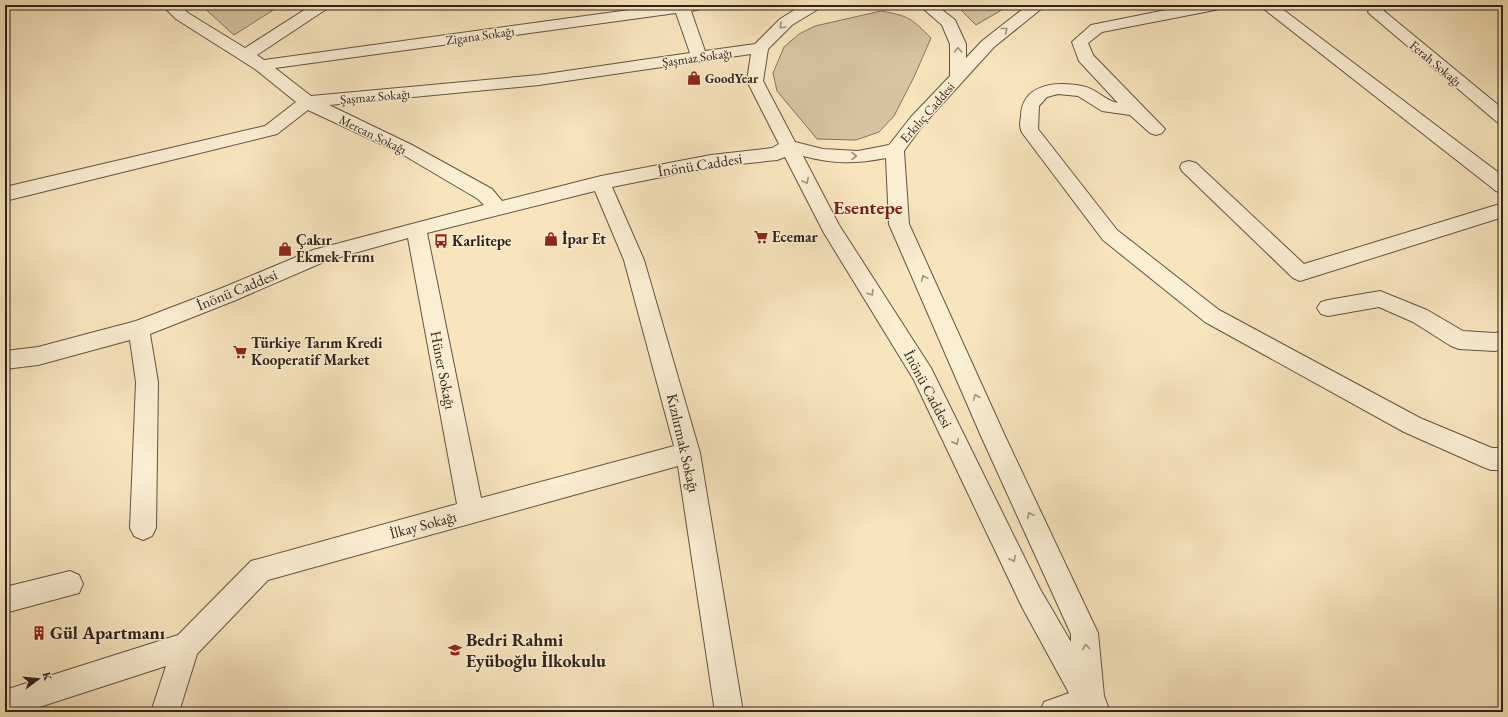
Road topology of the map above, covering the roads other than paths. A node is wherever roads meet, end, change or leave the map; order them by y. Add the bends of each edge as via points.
1 (170, 5) edge
2 (323, 5) edge
3 (700, 5) edge
4 (815, 5) edge
5 (926, 5) edge
6 (1038, 5) edge
7 (1215, 5) edge
8 (1267, 5) edge
9 (1379, 5) edge
10 (681, 6) edge
11 (760, 48) junction
12 (246, 55) junction
13 (699, 57) junction
14 (261, 66) junction
15 (958, 77) junction
16 (307, 102) junction
17 (1135, 110) junction
18 (1503, 118) edge
19 (1156, 129) dead end
20 (788, 146) junction
21 (895, 150) junction
22 (1189, 167) dead end
23 (601, 183) junction
24 (1503, 186) edge
25 (5, 194) edge
26 (498, 208) junction
27 (1503, 210) edge
28 (416, 229) junction
29 (1328, 308) dead end
30 (139, 329) junction
31 (1503, 340) edge
32 (5, 360) edge
33 (688, 453) junction
34 (1503, 459) edge
35 (471, 512) junction
36 (143, 528) dead end
37 (70, 584) dead end
38 (5, 600) edge
39 (186, 646) junction
40 (5, 704) edge
41 (1093, 706) edge
42 (165, 712) edge
43 (729, 712) edge
44 (1054, 712) edge

1 - 12 street, Mercan Sokağı via 182,16
2 - 12 street
3 - 10 street, Zigana Sokağı
4 -> 11 street via 786,22
15 -> 5 street, Erkılıç Caddesi via 958,44 949,23
15 -> 6 street, Erkılıç Caddesi via 988,44
7 - 17 street via 1097,28 1080,42 1085,57
8 - 24 street
9 - 18 street, Ferah Sokağı via 1376,12
10 - 13 street
10 - 14 street, Zigana Sokağı
11 - 13 street, Şaşmaz Sokağı
11 - 20 street via 756,81
12 - 14 street, Mercan Sokağı
13 - 16 street, Şaşmaz Sokağı via 539,80
14 - 16 street, Mercan Sokağı
15 - 21 street, Erkılıç Caddesi via 917,121
16 - 25 street via 271,130
16 - 26 street, Mercan Sokağı via 406,149 484,194
17 - 19 street
17 - 34 street via 1108,107 1082,91 1058,89 1041,93 1030,105 1029,130 1110,236 1212,316 1412,425 1491,459
20 -> 21 street, Erkılıç Caddesi via 823,155 858,157
20 - 23 street, İnönü Caddesi via 777,154 711,161
20 -> 41 street, İnönü Caddesi via 830,228 923,375 1032,598
41 -> 21 street via 1084,633 899,224
22 - 27 street via 1300,273
23 - 26 street, İnönü Caddesi
23 - 33 street, Kızılırmak Sokağı via 634,260
26 - 28 street, İnönü Caddesi
28 - 30 street, İnönü Caddesi via 320,255
28 - 35 street, Hüner Sokağı
29 - 31 street via 1380,299 1420,316 1459,340
30 - 32 street, İnönü Caddesi via 38,356
30 - 36 street via 147,382
33 - 35 street, İlkay Sokağı
33 - 43 street, Kızılırmak Sokağı
35 - 39 street, İlkay Sokağı via 260,570
37 - 38 street
39 - 40 street
39 - 42 street
41 - 44 street

